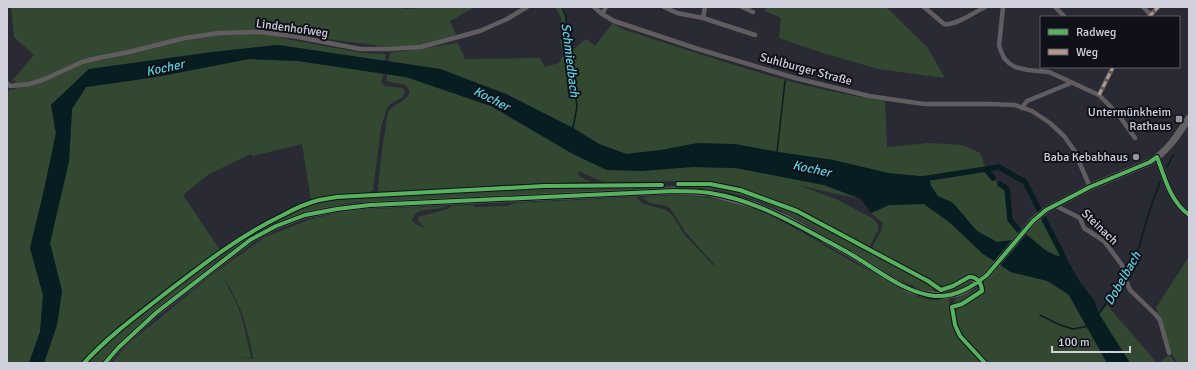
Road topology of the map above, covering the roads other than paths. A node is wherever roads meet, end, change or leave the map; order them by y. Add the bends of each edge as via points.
1 (526, 7) edge
2 (594, 7) edge
3 (606, 7) edge
4 (664, 7) edge
5 (705, 7) edge
6 (742, 7) edge
7 (924, 7) edge
8 (985, 7) edge
9 (1003, 7) edge
10 (1055, 7) edge
11 (1143, 7) edge
12 (1158, 7) edge
13 (753, 12) dead end
14 (602, 14) junction
15 (1064, 16) edge
16 (1150, 16) edge
17 (703, 18) junction
18 (755, 35) dead end
19 (1112, 68) edge
20 (7, 83) edge
21 (1071, 83) junction
22 (1099, 95) junction
23 (1022, 108) junction
24 (1189, 118) edge
25 (1135, 138) dead end
26 (1157, 157) junction
27 (1090, 187) junction
28 (1054, 205) junction
29 (1189, 215) edge
30 (1169, 353) dead end
31 (105, 363) edge

1 - 20 street, Lindenhofweg via 480,31 421,47 360,49 261,32 219,34 185,38 82,62 30,84 10,86
2 - 14 street, Suhlburger Straße
3 - 14 street
4 - 17 street via 677,13
5 - 17 street
6 - 13 street
7 - 8 street via 946,25
9 - 21 street via 998,46 1004,58 1015,67 1049,72
10 - 15 street
11 - 16 street
12 - 16 street
14 - 23 street, Suhlburger Straße via 614,21 698,49 795,78 868,96 924,104 990,104
17 - 18 street
19 - 22 street
21 - 22 street
21 - 23 street via 1027,101
22 - 25 street via 1118,114
23 - 27 street, Suhlburger Straße via 1032,111 1050,123 1064,136 1074,150
24 - 26 main road via 1169,146
26 - 27 main road
26 - 29 main road via 1171,194
27 - 28 main road
28 - 30 street, Steinach via 1080,218 1084,228 1104,241 1122,265 1130,290 1160,320
28 - 31 main road via 1033,221 979,282 959,293 943,296 910,290 772,211 710,193 674,191 337,208 305,215 250,240 157,312

